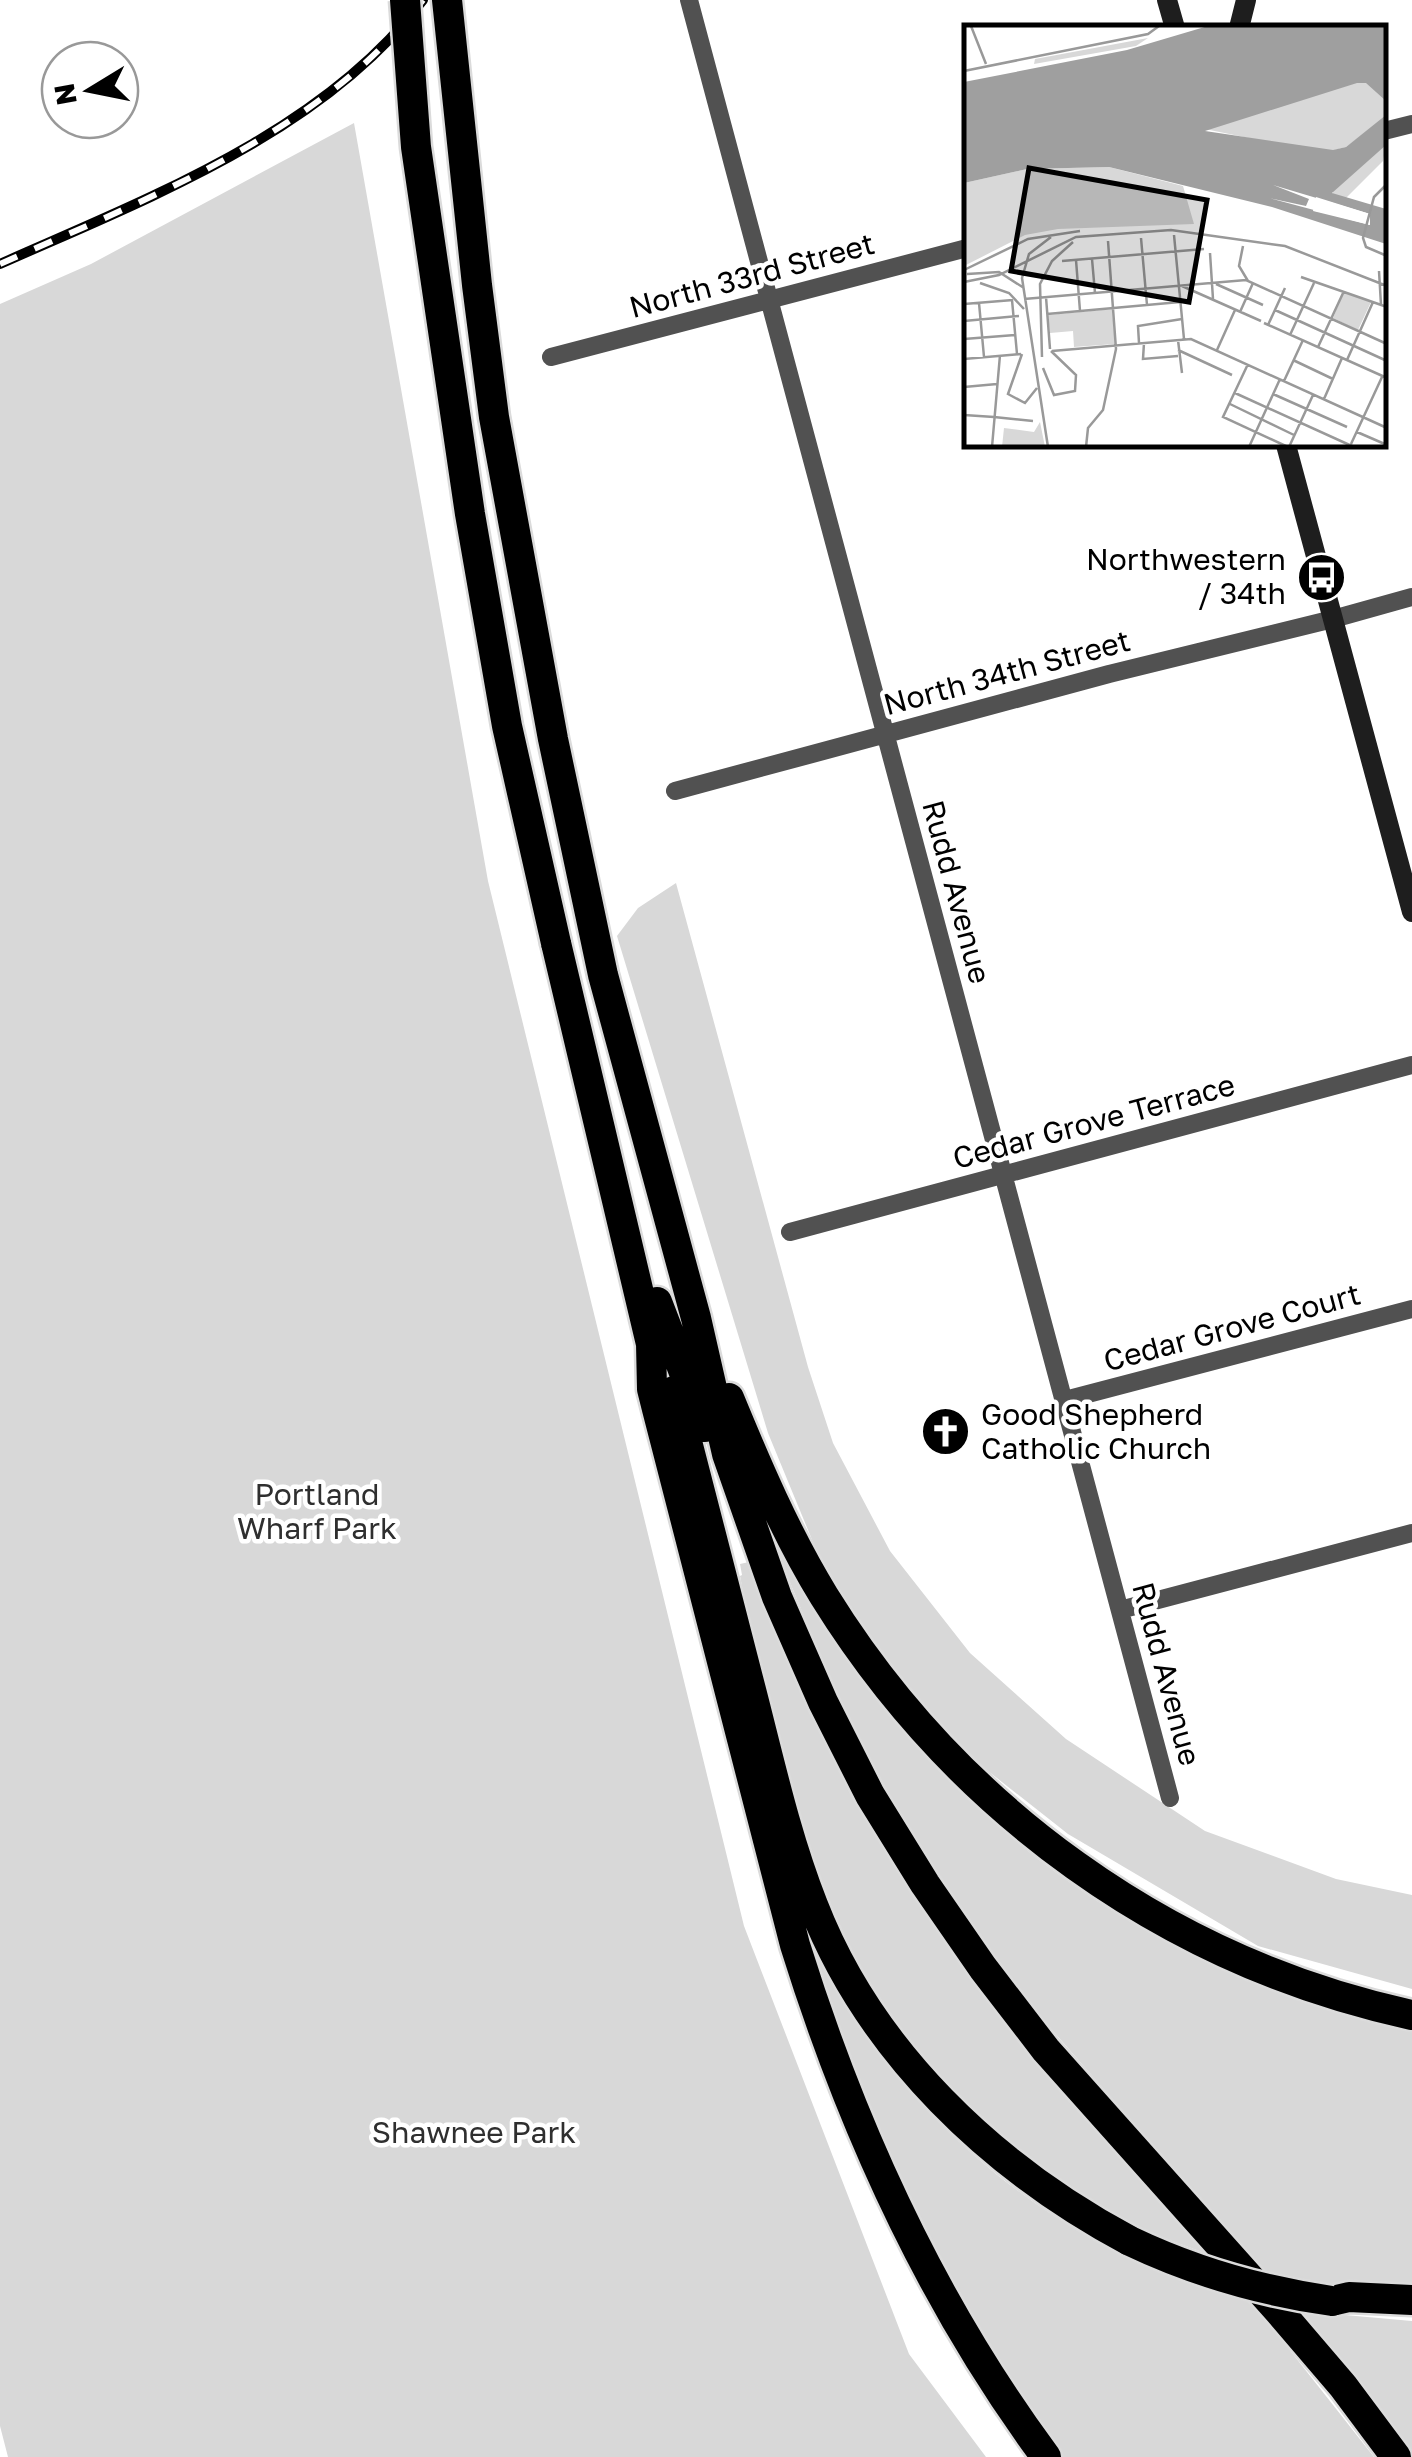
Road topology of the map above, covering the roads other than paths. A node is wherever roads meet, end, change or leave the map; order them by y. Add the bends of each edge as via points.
1 (405, 0) edge
2 (447, 0) edge
3 (689, 0) edge
4 (1167, 0) edge
5 (1246, 0) edge
6 (1174, 25) edge
7 (1241, 25) edge
8 (1412, 124) edge
9 (1387, 130) edge
10 (964, 249) edge
11 (769, 300) junction
12 (551, 357) dead end
13 (1287, 448) edge
14 (1412, 597) edge
15 (1333, 619) junction
16 (886, 734) junction
17 (675, 791) dead end
18 (1412, 912) edge
19 (1412, 1065) edge
20 (1004, 1175) junction
21 (614, 1187) junction
22 (790, 1232) dead end
23 (1412, 1309) edge
24 (696, 1318) junction
25 (651, 1344) junction
26 (1065, 1400) junction
27 (1412, 1533) edge
28 (1120, 1610) junction
29 (1170, 1798) dead end
30 (1412, 2015) edge
31 (1412, 2300) edge
32 (1046, 2457) edge
33 (1385, 2457) edge
34 (1396, 2457) edge

1 - 21 highway, bridge via 416,146 507,726
2 - 24 highway via 494,417 552,739 594,936
3 - 11 street, Rudd Avenue
4 - 6 street
5 - 7 street
8 - 9 street
10 - 11 street, North 33rd Street
11 - 12 street, North 33rd Street
11 - 16 street, Rudd Avenue
13 - 15 street
14 - 15 street, North 34th Street
15 - 16 street, North 34th Street
15 - 18 street
16 - 17 street, North 34th Street
16 - 20 street, Rudd Avenue
19 - 20 street, Cedar Grove Terrace
20 - 22 street, Cedar Grove Terrace
20 - 26 street, Rudd Avenue
21 - 25 highway
21 - 33 highway via 801,1679 867,1810 978,1978 1056,2076
23 - 26 street, Cedar Grove Court
24 - 30 highway via 769,1490 822,1594 880,1680 972,1782 1074,1866 1193,1938 1323,1992
24 - 34 highway via 727,1454 777,1598 839,1736 906,1856 1046,2050 1278,2310
25 - 31 highway, bridge via 672,1384 814,1908 854,1987 894,2045 990,2147 1044,2189 1130,2240 1268,2290 1332,2300
25 - 32 highway via 656,1410 795,1944 838,2076 933,2280
26 - 28 street, Rudd Avenue
27 - 28 street
28 - 29 street, Rudd Avenue

